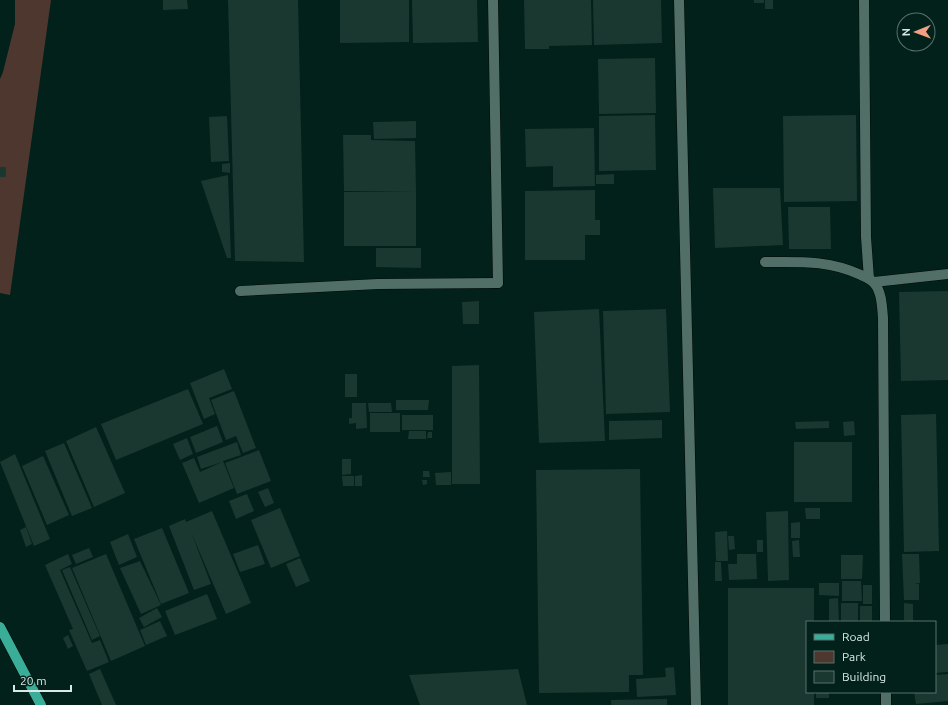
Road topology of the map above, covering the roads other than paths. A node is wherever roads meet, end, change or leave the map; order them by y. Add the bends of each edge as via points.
1 (493, 0) edge
2 (679, 0) edge
3 (864, 0) edge
4 (765, 262) dead end
5 (948, 274) edge
6 (872, 281) junction
7 (240, 291) dead end
8 (885, 621) edge
9 (0, 627) edge
10 (886, 693) edge
11 (41, 705) edge
12 (696, 705) edge
13 (886, 705) edge

1 - 7 street via 498,283 378,284
2 - 12 street
3 - 6 street via 866,237
4 - 6 street via 815,262 851,271
5 - 6 street
6 - 8 street via 879,292 883,318
9 - 11 main road
10 - 13 street

